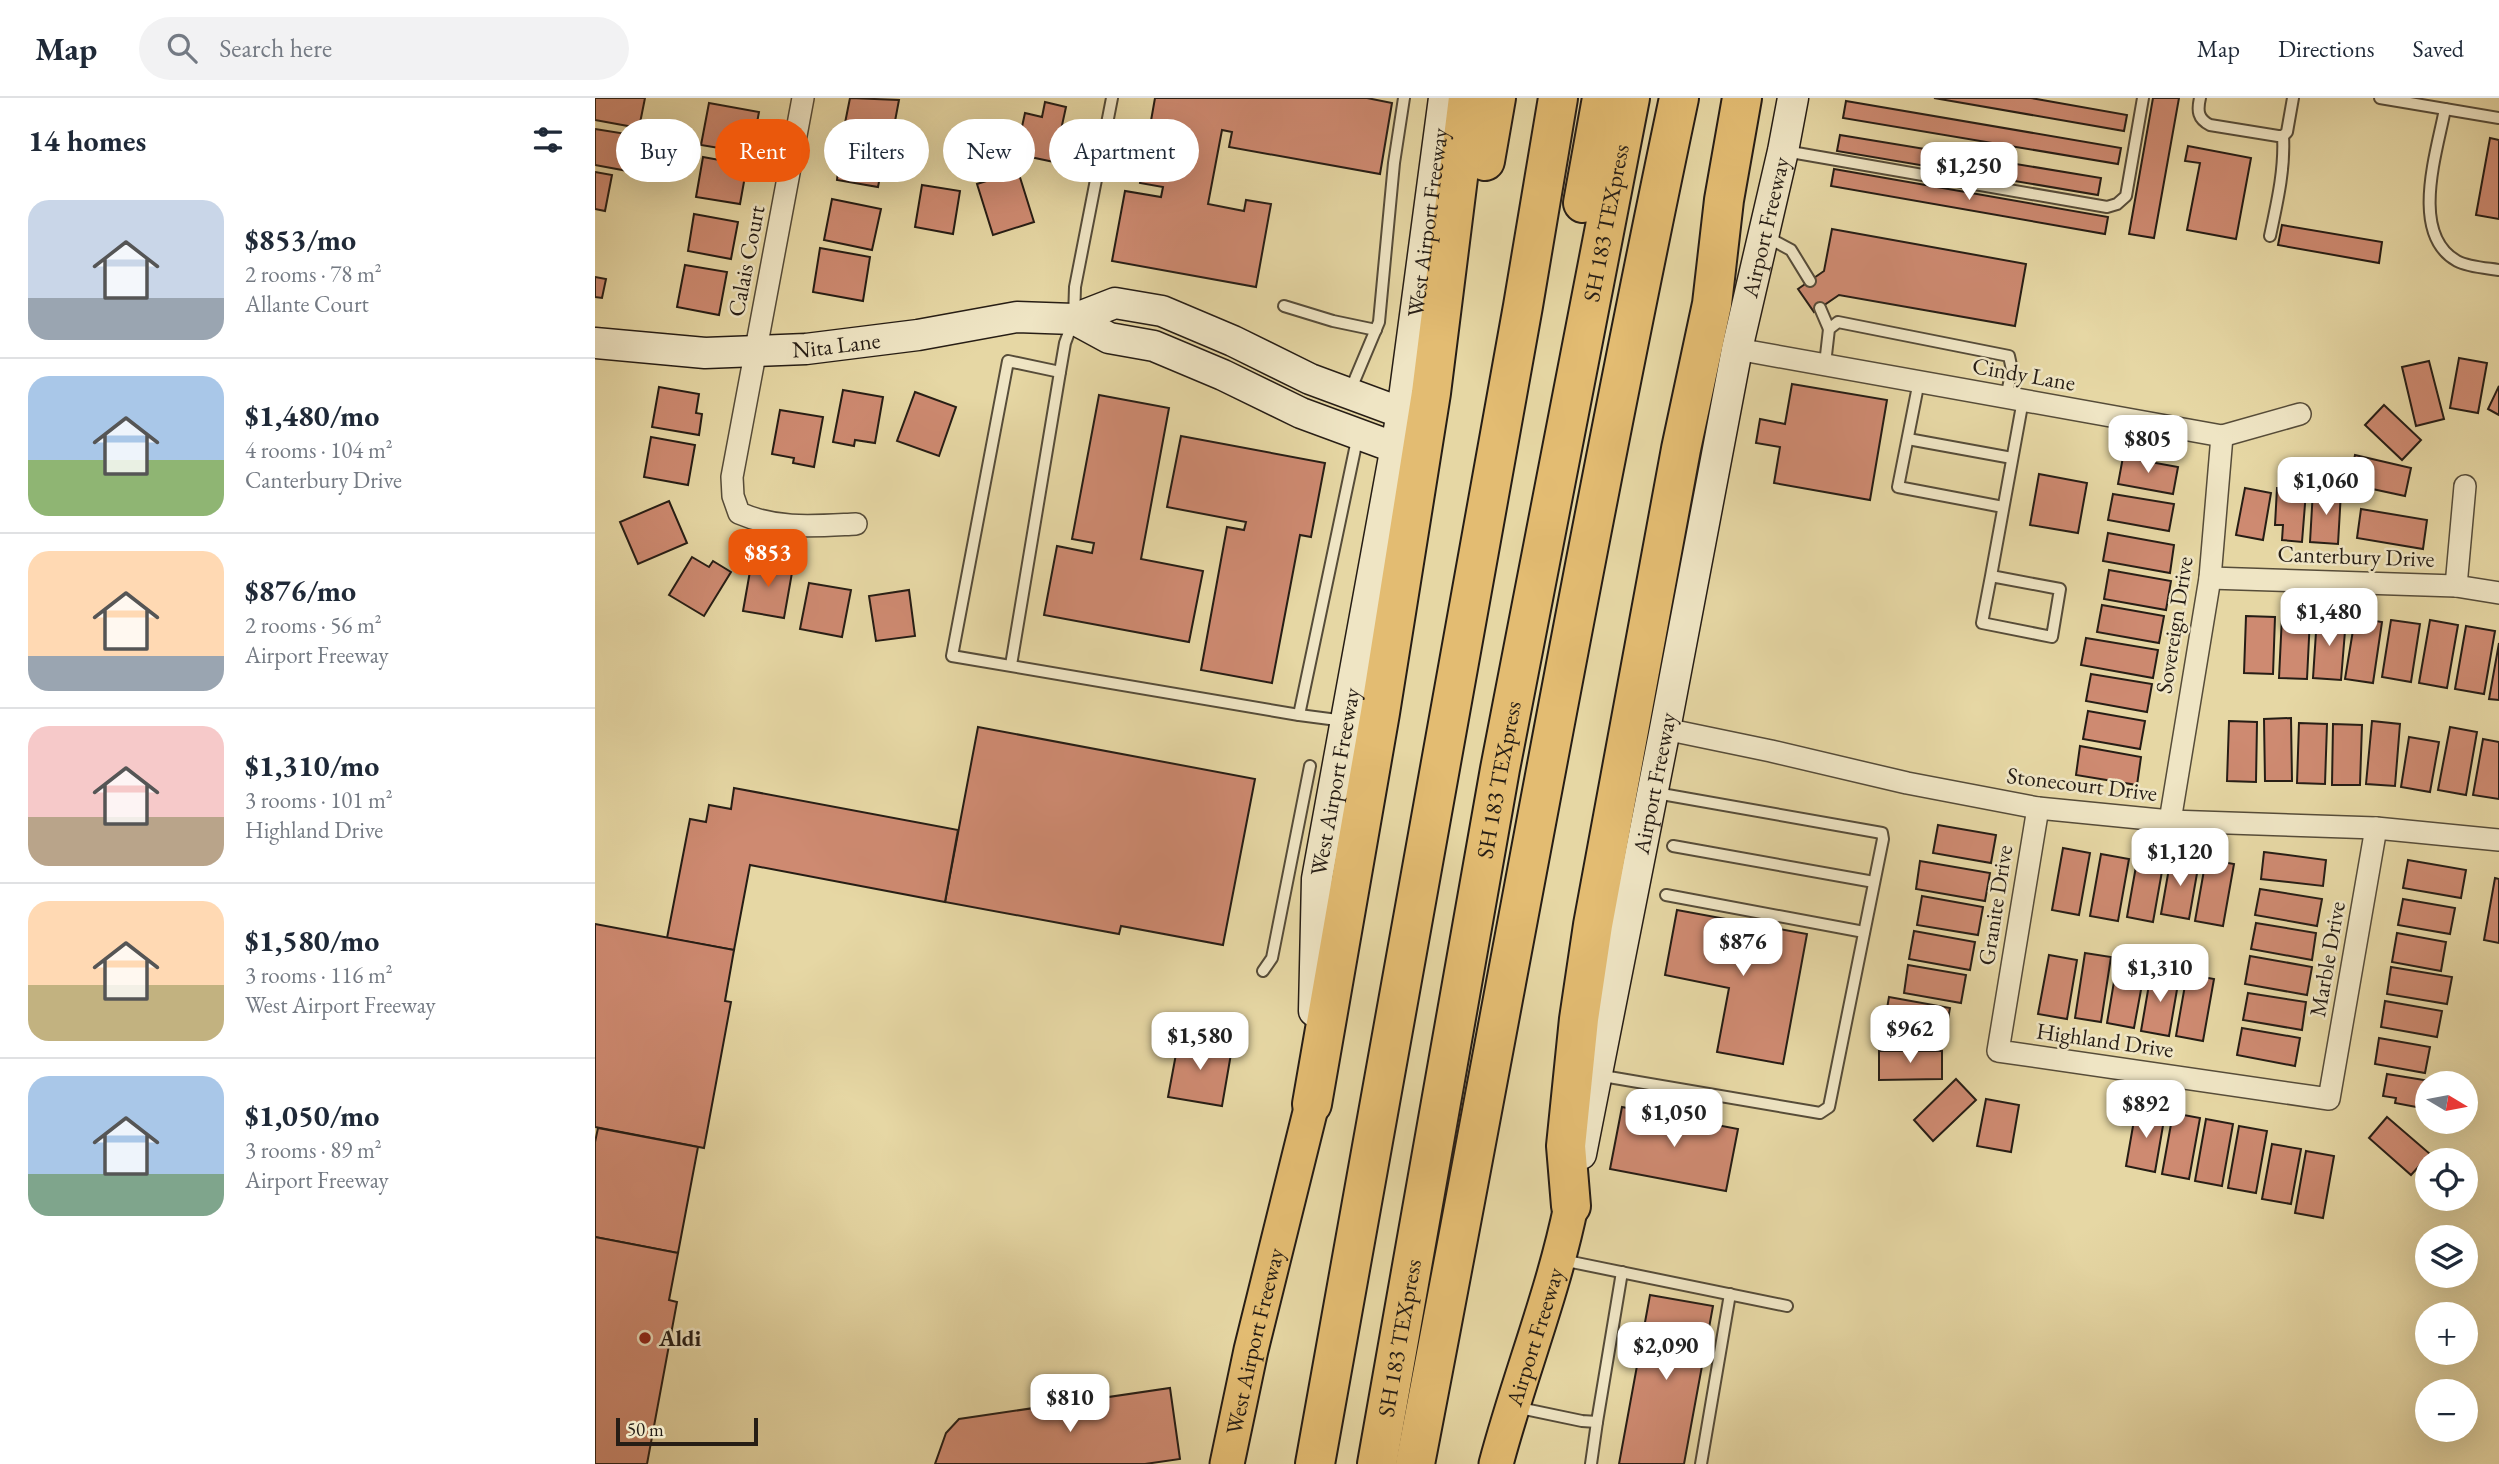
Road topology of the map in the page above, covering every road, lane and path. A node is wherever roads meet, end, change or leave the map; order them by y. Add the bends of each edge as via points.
1 (803, 98) edge
2 (1112, 98) edge
3 (1404, 98) edge
4 (1444, 98) edge
5 (1468, 98) edge
6 (1496, 98) edge
7 (1558, 98) edge
8 (1602, 98) edge
9 (1630, 98) edge
10 (1653, 98) edge
11 (1679, 98) edge
12 (1742, 98) edge
13 (1766, 98) edge
14 (1793, 98) edge
15 (2143, 98) edge
16 (2200, 98) edge
17 (2293, 98) edge
18 (2380, 98) edge
19 (2445, 109) junction
20 (2499, 118) edge
21 (2283, 136) junction
22 (1783, 151) junction
23 (1763, 235) junction
24 (2270, 236) dead end
25 (2499, 271) edge
26 (1810, 281) dead end
27 (1712, 304) junction
28 (1284, 306) dead end
29 (1820, 308) dead end
30 (1074, 319) junction
31 (1829, 329) junction
32 (1376, 330) junction
33 (595, 343) edge
34 (1627, 343) junction
35 (1737, 349) junction
36 (755, 352) junction
37 (1825, 364) junction
38 (1061, 372) junction
39 (1919, 381) junction
40 (1349, 394) junction
41 (2015, 399) junction
42 (1402, 414) junction
43 (2300, 414) dead end
44 (1358, 434) junction
45 (2222, 436) junction
46 (1908, 439) junction
47 (1396, 448) junction
48 (2012, 458) junction
49 (2465, 486) dead end
50 (2003, 506) junction
51 (856, 524) dead end
52 (1991, 576) junction
53 (2210, 578) junction
54 (2456, 586) junction
55 (2499, 593) edge
56 (1011, 665) junction
57 (1299, 715) junction
58 (1363, 717) junction
59 (1665, 729) junction
60 (1310, 766) dead end
61 (1653, 792) junction
62 (2038, 808) junction
63 (2170, 821) junction
64 (2376, 828) junction
65 (2499, 840) edge
66 (1674, 846) dead end
67 (1874, 882) junction
68 (1666, 895) dead end
69 (1864, 932) junction
70 (1263, 971) dead end
71 (1998, 1051) joint
72 (1597, 1075) junction
73 (2329, 1099) joint
74 (1312, 1104) joint
75 (1571, 1206) junction
76 (1560, 1260) junction
77 (1622, 1272) junction
78 (1730, 1294) junction
79 (1787, 1306) dead end
80 (1511, 1406) junction
81 (1597, 1422) junction
82 (1227, 1464) edge
83 (1315, 1464) edge
84 (1358, 1464) edge
85 (1377, 1464) edge
86 (1415, 1464) edge
87 (1496, 1464) edge
88 (1591, 1464) edge
89 (1701, 1464) edge

1 - 36 street, Calais Court
2 - 30 lane via 1075,287
3 - 32 lane
4 - 42 main road, West Airport Freeway
5 - 58 highway via 1431,393
6 - 58 highway via 1443,394
7 - 83 highway
8 - 84 highway, SH 183 TEXpress
9 - 85 highway, SH 183 TEXpress via 1500,769
10 - 34 highway via 1629,220
11 - 34 highway
12 - 27 highway
13 - 27 highway via 1746,201
14 - 22 main road, Airport Freeway
15 - 22 lane via 2126,196 2107,207
16 - 21 lane via 2199,116 2210,125
17 - 21 lane
18 - 19 lane
19 - 20 lane
19 - 25 lane via 2430,195 2435,236 2443,251 2459,262
21 - 24 lane
22 - 23 main road, Airport Freeway
23 - 26 lane via 1791,250
23 - 35 main road, Airport Freeway
27 - 75 highway via 1593,925 1566,1146
28 - 32 lane
29 - 31 lane
30 - 36 main road, Nita Lane via 1017,317 918,335
30 - 38 lane
30 - 40 main road, Nita Lane via 1115,303 1162,311
30 - 44 main road, Nita Lane via 1109,338 1154,346 1301,414
31 - 37 lane
31 - 41 lane via 1838,322 2009,355
32 - 40 lane
33 - 36 main road, Nita Lane via 705,353
34 - 86 highway
35 - 37 street, Cindy Lane
35 - 59 main road, Airport Freeway
36 - 51 street, Calais Court via 732,477 739,513 761,523 804,527
37 - 39 street, Cindy Lane
38 - 56 lane
38 - 56 lane via 1008,361 952,656
39 - 41 street, Cindy Lane
39 - 46 lane
40 - 42 main road, Nita Lane
41 - 45 street, Cindy Lane
41 - 48 lane
42 - 47 main road, West Airport Freeway
43 - 45 street, Cindy Lane
44 - 47 main road, Nita Lane
44 - 57 lane
45 - 53 street, Sovereign Drive
46 - 48 lane
46 - 50 lane via 1898,487
47 - 58 main road, West Airport Freeway
48 - 50 lane
49 - 54 street
50 - 52 lane
52 - 52 lane via 2060,589 2052,637 1982,623
53 - 54 street, Canterbury Drive
53 - 63 street, Sovereign Drive
54 - 55 street, Canterbury Drive
56 - 57 lane
57 - 58 lane
58 - 74 highway
59 - 61 main road, Airport Freeway
59 - 62 street, Stonecourt Drive
60 - 70 lane via 1272,958
61 - 67 lane via 1877,830 1883,839
61 - 72 main road, Airport Freeway
62 - 63 street, Stonecourt Drive
62 - 71 street, Granite Drive
63 - 64 street, Stonecourt Drive
64 - 65 street, Stonecourt Drive
64 - 73 street, Marble Drive
66 - 67 lane
67 - 69 lane
68 - 69 lane
69 - 72 lane via 1826,1111
71 - 73 street, Highland Drive
72 - 75 main road, Airport Freeway
74 - 82 main road, West Airport Freeway
75 - 76 main road, Airport Freeway
76 - 77 lane
76 - 80 main road, Airport Freeway
77 - 78 lane
77 - 81 lane
78 - 79 lane
78 - 89 lane
80 - 81 lane
80 - 87 main road, Airport Freeway
81 - 88 lane

